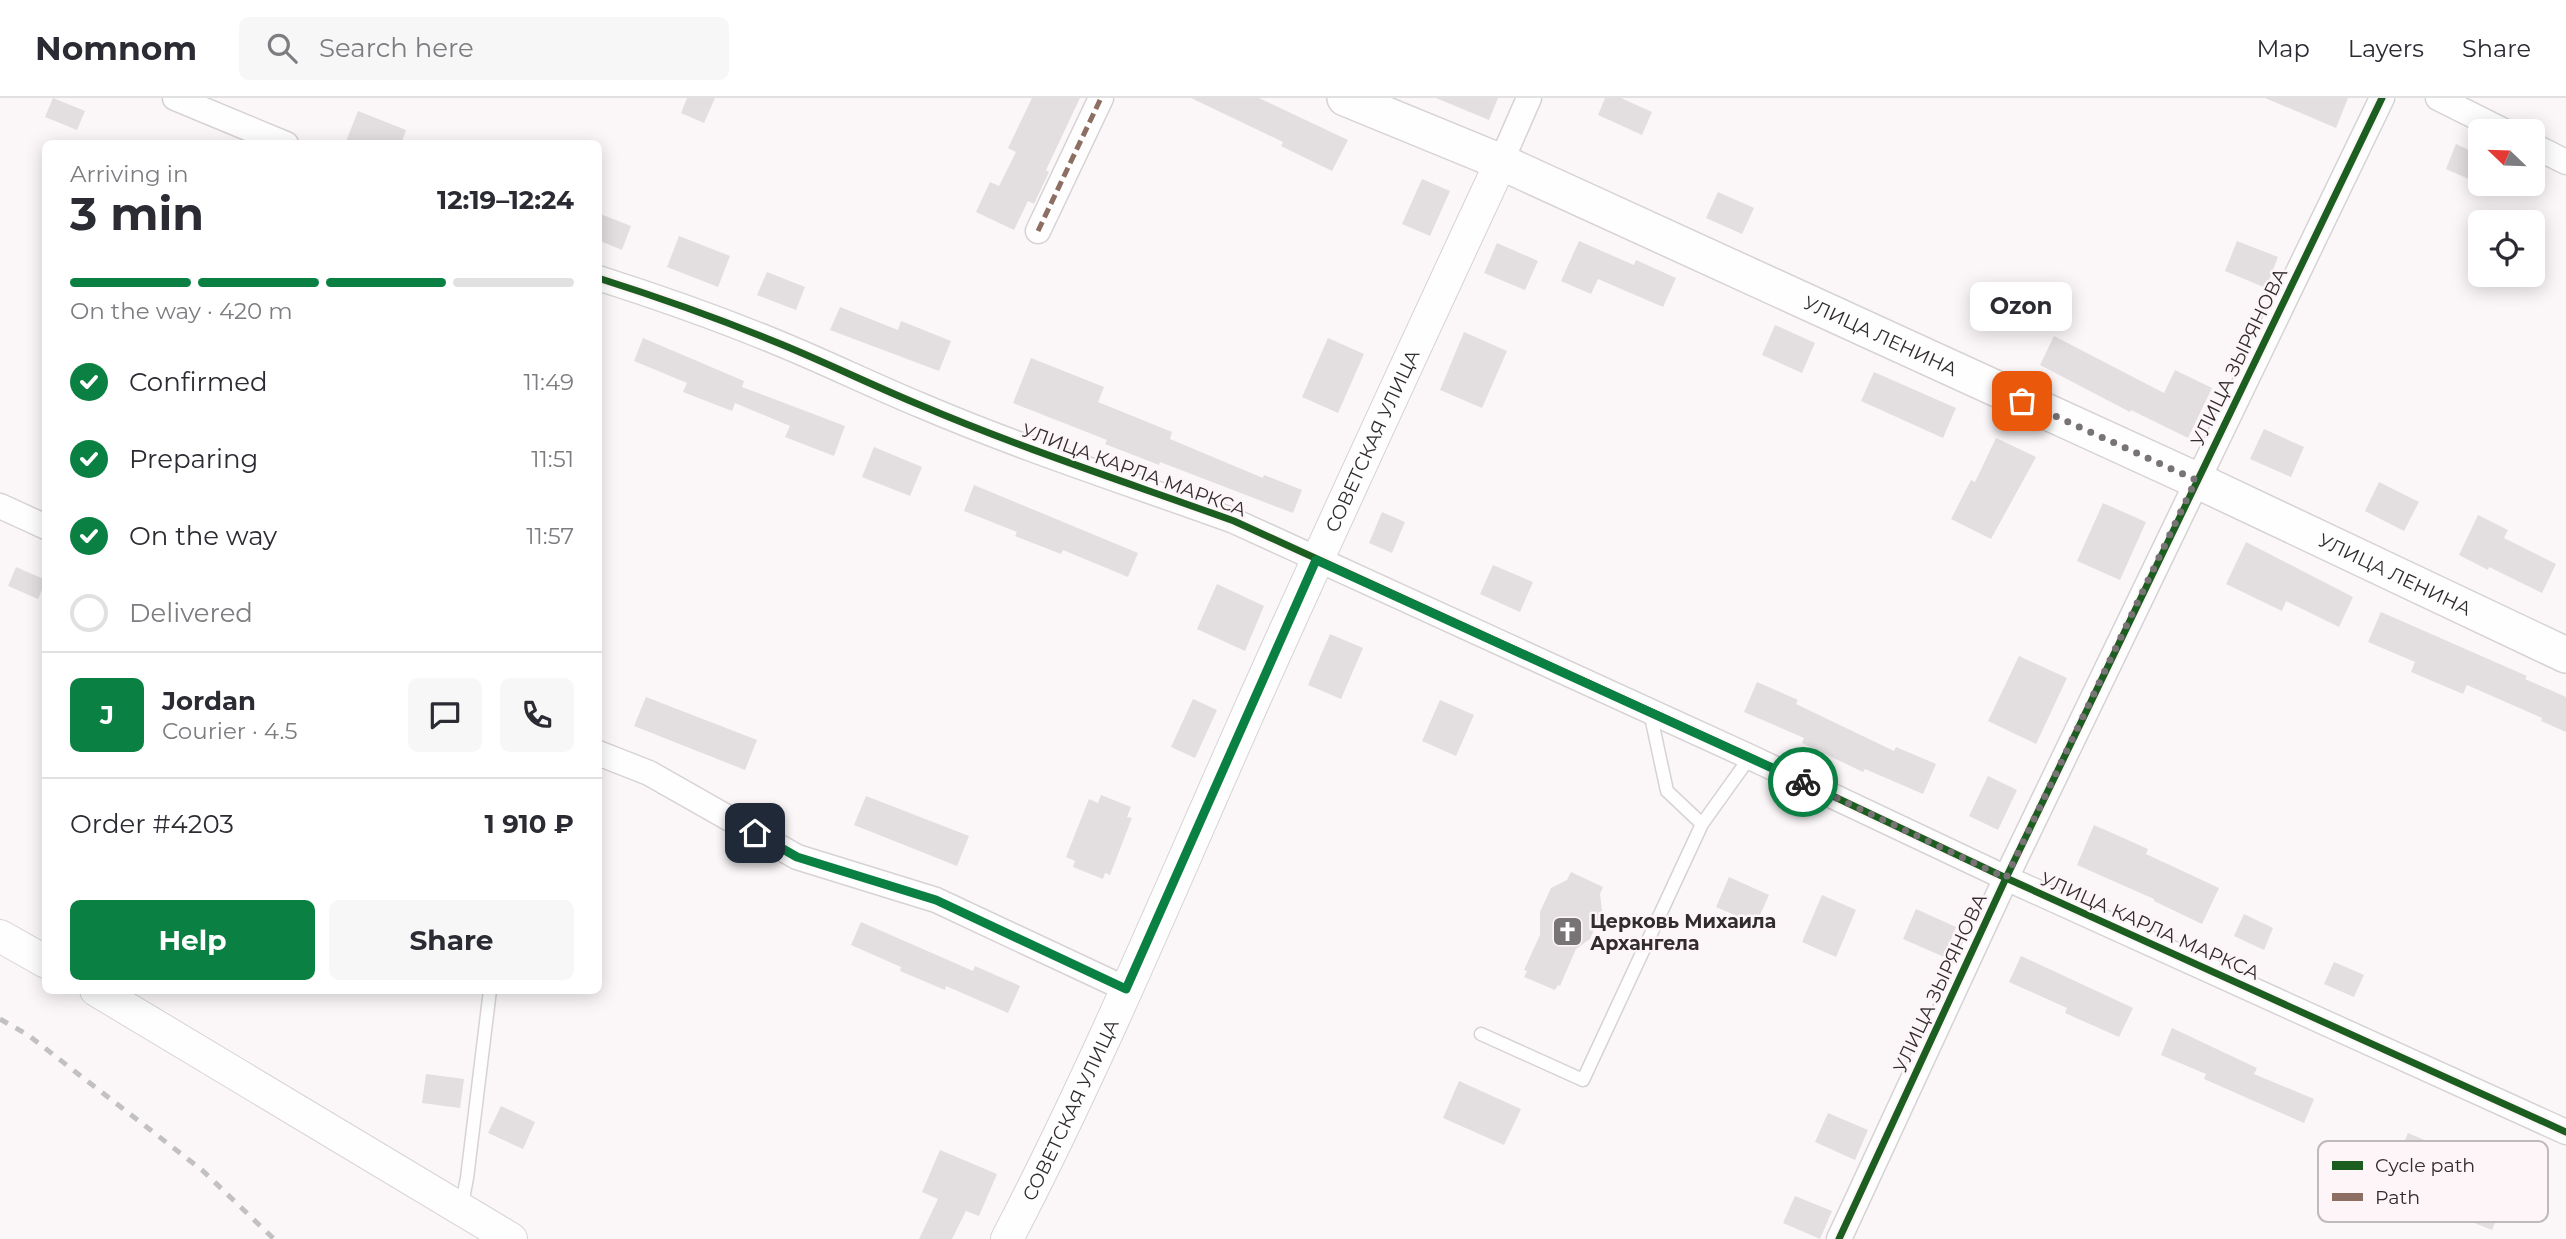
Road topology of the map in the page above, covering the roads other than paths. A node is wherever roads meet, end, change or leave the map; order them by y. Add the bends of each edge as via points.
1 (174, 98) edge
2 (1101, 98) edge
3 (1345, 98) edge
4 (1529, 98) edge
5 (2382, 98) edge
6 (2438, 98) edge
7 (2480, 119) edge
8 (276, 140) edge
9 (2545, 152) edge
10 (1501, 162) junction
11 (2566, 162) edge
12 (1038, 231) dead end
13 (602, 279) edge
14 (2196, 480) junction
15 (0, 506) edge
16 (42, 525) edge
17 (1316, 560) junction
18 (2566, 654) edge
19 (1650, 712) junction
20 (602, 755) edge
21 (1750, 757) junction
22 (1702, 824) junction
23 (2006, 878) junction
24 (0, 936) edge
25 (42, 960) edge
26 (1126, 989) junction
27 (103, 994) edge
28 (490, 994) edge
29 (1481, 1034) dead end
30 (2566, 1132) edge
31 (461, 1209) junction
32 (510, 1239) edge
33 (1007, 1239) edge
34 (1839, 1239) edge

1 - 8 street
2 - 12 street
3 - 10 main road, УЛИЦА ЛЕНИНА
4 - 10 street, СОВЕТСКАЯ УЛИЦА
5 - 14 street, УЛИЦА ЗЫРЯНОВА
6 - 7 street
9 - 11 street
10 - 14 main road, УЛИЦА ЛЕНИНА
10 - 17 street, СОВЕТСКАЯ УЛИЦА
13 - 17 street, УЛИЦА КАРЛА МАРКСА via 783,345 1026,448 1234,521
14 - 18 main road, УЛИЦА ЛЕНИНА
14 - 23 street, УЛИЦА ЗЫРЯНОВА
15 - 16 street
17 - 19 street, УЛИЦА КАРЛА МАРКСА
17 - 26 street, СОВЕТСКАЯ УЛИЦА
19 - 21 street, УЛИЦА КАРЛА МАРКСА
19 - 22 lane via 1667,791
20 - 26 street via 649,773 797,857 936,900
21 - 22 lane
21 - 23 street, УЛИЦА КАРЛА МАРКСА
22 - 29 lane via 1583,1080
23 - 30 street, УЛИЦА КАРЛА МАРКСА
23 - 34 street, УЛИЦА ЗЫРЯНОВА
24 - 25 street
26 - 33 street, СОВЕТСКАЯ УЛИЦА
27 - 31 street
28 - 31 lane
31 - 32 street

